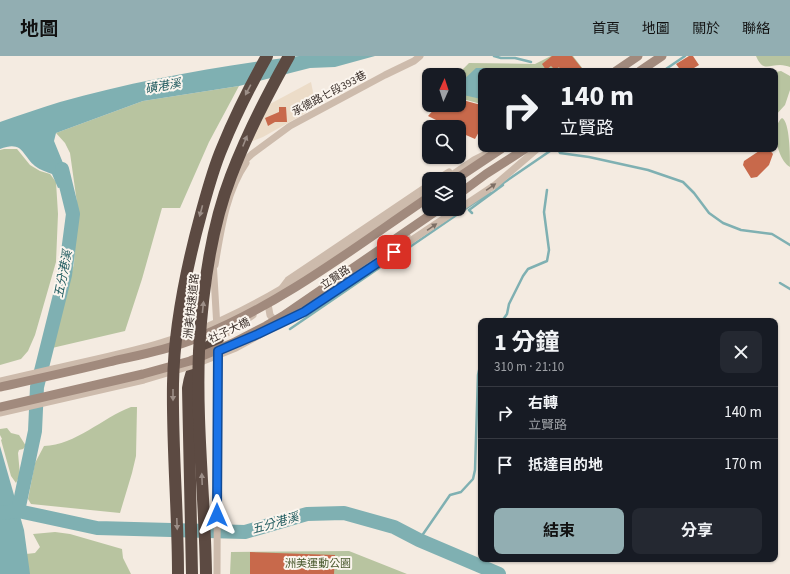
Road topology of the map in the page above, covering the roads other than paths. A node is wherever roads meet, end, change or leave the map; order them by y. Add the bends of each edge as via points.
1 (267, 56) edge
2 (289, 56) edge
3 (420, 56) edge
4 (662, 56) edge
5 (637, 57) edge
6 (620, 68) edge
7 (641, 68) edge
8 (645, 68) edge
9 (479, 152) edge
10 (491, 152) edge
11 (495, 152) edge
12 (519, 152) edge
13 (534, 152) edge
14 (252, 154) junction
15 (476, 162) junction
16 (449, 172) edge
17 (458, 172) edge
18 (464, 172) edge
19 (466, 189) edge
20 (422, 190) edge
21 (422, 195) edge
22 (422, 202) edge
23 (466, 204) edge
24 (429, 216) edge
25 (430, 216) edge
26 (448, 216) edge
27 (214, 271) junction
28 (268, 304) junction
29 (278, 324) junction
30 (218, 345) junction
31 (0, 381) edge
32 (0, 387) edge
33 (0, 407) edge
34 (0, 413) edge
35 (178, 574) edge
36 (192, 574) edge
37 (206, 574) edge
38 (217, 574) edge

1 -> 35 highway, 洲美快速道路, bridge via 242,102 221,150 209,184 185,281 173,382
37 -> 2 highway, 洲美快速道路, bridge via 199,352 209,262 231,177 251,128
3 - 14 street, 承德路七段393巷 via 414,62 290,126
4 - 8 street
5 - 6 street
5 - 7 street
9 - 16 street
10 - 15 street
11 - 15 street
12 - 19 street
23 -> 13 street, 立賢路 via 495,185
14 - 27 street, 承德路七段393巷 via 241,170 226,210
14 - 27 street, 承德路七段393巷 via 230,176 217,201 212,233
15 - 17 street
15 - 18 street
20 - 28 street via 288,280
21 - 31 street, bridge via 303,276 221,321 143,348
22 - 32 street, 社子大橋, bridge via 300,284 243,317 210,332 161,350
24 - 33 street, 社子大橋, bridge via 283,316 233,342 190,361
25 - 34 street, bridge via 388,251 285,320 236,348 192,366 144,380
29 -> 26 street, 立賢路 via 304,312
27 - 30 street, 承德路七段393巷
28 - 29 street via 270,315
28 - 30 street
29 - 30 street, 立賢路 via 258,334
30 - 36 highway via 199,369 192,387 188,412
30 - 38 street, 承德路七段393巷

